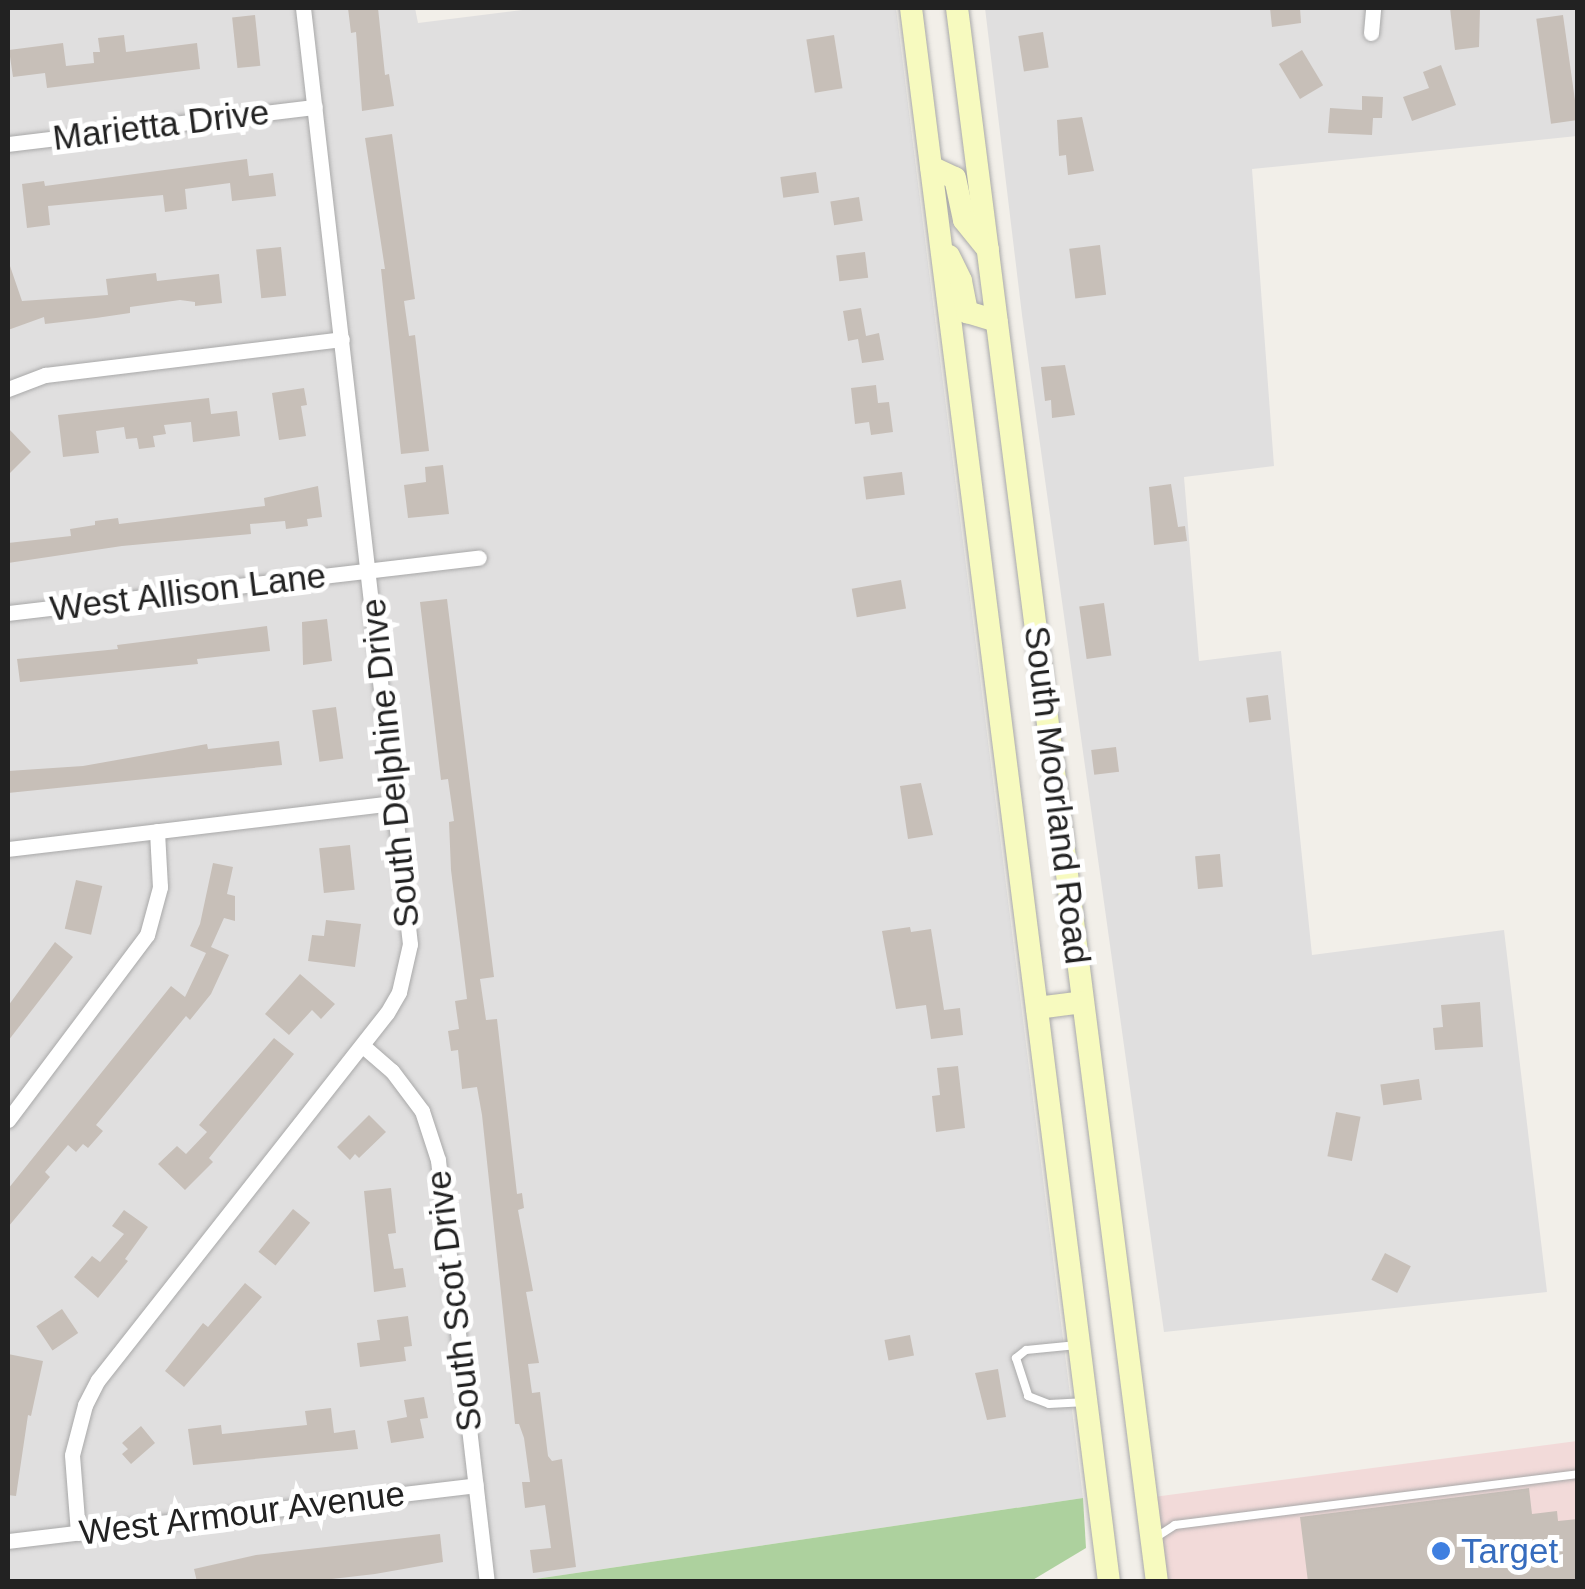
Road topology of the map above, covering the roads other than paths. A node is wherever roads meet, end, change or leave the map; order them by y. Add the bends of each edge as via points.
1 (303, 8) edge
2 (910, 8) edge
3 (957, 8) edge
4 (1373, 8) edge
5 (1372, 33) dead end
6 (314, 107) junction
7 (8, 144) edge
8 (931, 167) junction
9 (939, 234) junction
10 (988, 250) junction
11 (997, 321) junction
12 (342, 339) junction
13 (8, 389) edge
14 (479, 558) dead end
15 (369, 571) junction
16 (8, 614) edge
17 (396, 803) junction
18 (157, 831) junction
19 (8, 849) edge
20 (1083, 1002) junction
21 (1037, 1008) junction
22 (363, 1046) junction
23 (8, 1120) edge
24 (1079, 1346) junction
25 (1086, 1402) junction
26 (1578, 1474) edge
27 (476, 1485) junction
28 (78, 1532) junction
29 (8, 1541) edge
30 (1151, 1541) junction
31 (487, 1582) edge
32 (1109, 1582) edge
33 (1157, 1582) edge

1 - 6 street, South Delphine Drive
2 - 8 main road, South Moorland Road
3 - 10 main road, South Moorland Road
4 - 5 street
6 - 7 street, Marietta Drive
6 - 12 street, South Delphine Drive
8 - 9 main road, South Moorland Road
8 - 10 main road via 955,178 964,220
9 - 11 main road via 967,312
9 - 21 main road, South Moorland Road
10 - 11 main road, South Moorland Road
11 - 20 main road, South Moorland Road
12 - 13 street via 45,374
12 - 15 street, South Delphine Drive
14 - 15 street, West Allison Lane
15 - 16 street, West Allison Lane
15 - 17 street, South Delphine Drive
17 - 18 street
17 - 22 street, South Delphine Drive via 410,944 399,992
18 - 19 street
18 - 23 street via 160,887 147,935
20 - 21 main road
20 - 30 main road, South Moorland Road
21 - 24 main road, South Moorland Road
22 - 27 street, South Scot Drive via 404,1085 432,1135
22 - 28 street, South Delphine Drive via 98,1380 72,1455
24 - 25 main road, South Moorland Road
24 - 25 lane via 1026,1350 1016,1358 1017,1372 1038,1402
25 - 32 main road, South Moorland Road
26 - 30 lane via 1175,1525
27 - 28 street, West Armour Avenue
27 - 31 street, South Scot Drive
28 - 29 street, West Armour Avenue
30 - 33 main road, South Moorland Road

